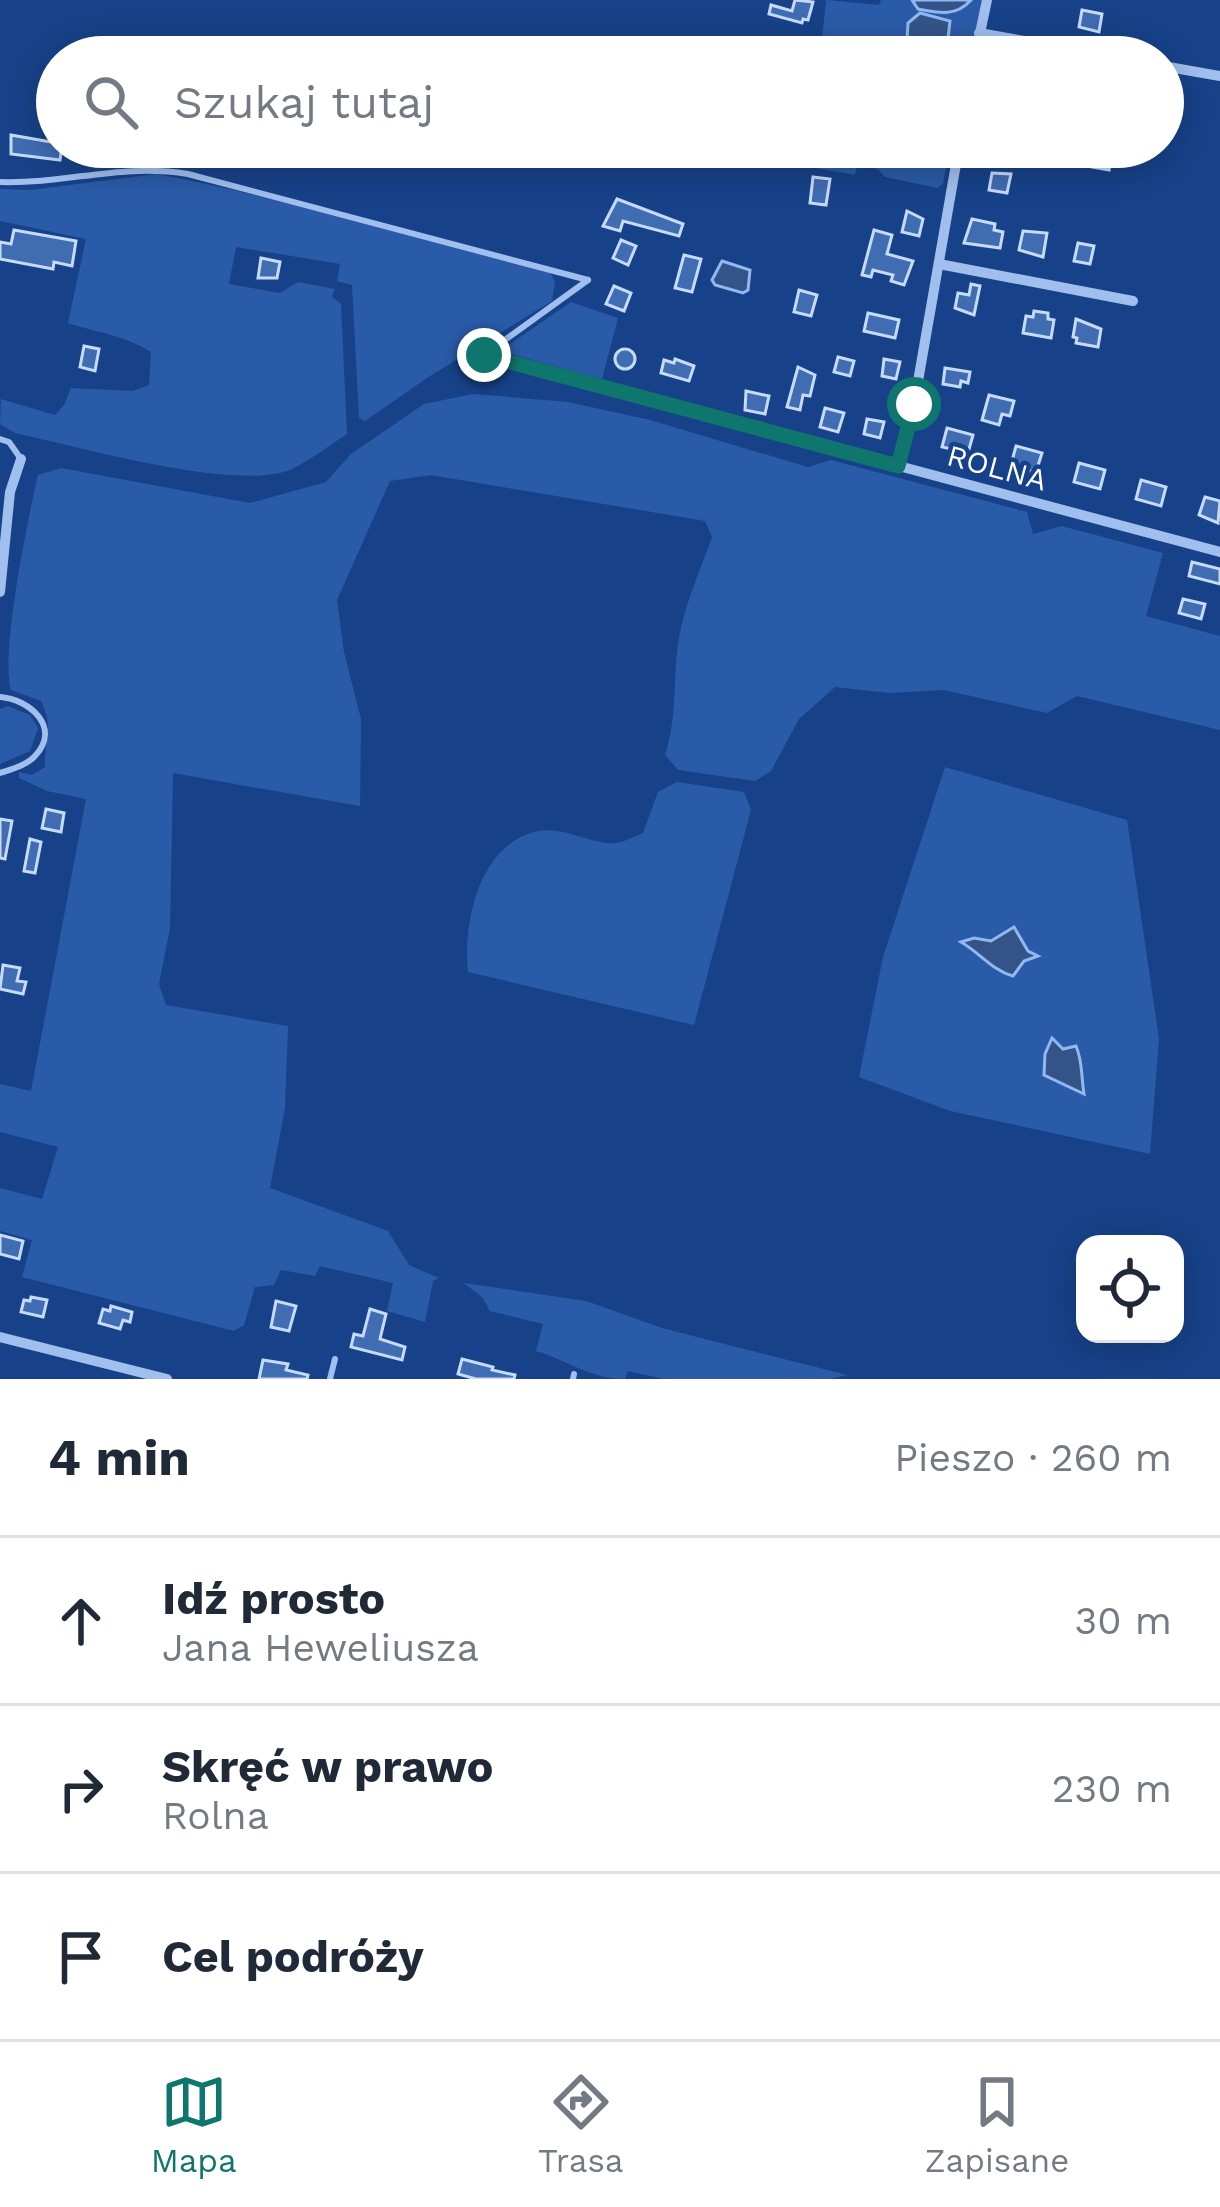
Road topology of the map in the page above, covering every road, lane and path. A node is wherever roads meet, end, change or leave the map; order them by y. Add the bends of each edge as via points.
1 (987, 0) edge
2 (979, 33) junction
3 (978, 36) edge
4 (996, 36) edge
5 (1184, 70) edge
6 (1220, 76) edge
7 (955, 168) edge
8 (0, 182) edge
9 (939, 264) junction
10 (1133, 301) dead end
11 (484, 355) joint
12 (0, 439) edge
13 (21, 459) joint
14 (898, 466) junction
15 (1220, 552) edge
16 (0, 592) edge
17 (0, 697) edge
18 (0, 773) edge
19 (0, 1337) edge
20 (335, 1359) dead end
21 (167, 1379) edge
22 (330, 1379) edge

1 - 2 street
2 - 3 street
2 - 4 street
5 - 6 street
7 - 9 street
8 - 11 lane via 136,168 188,174 588,280
9 - 10 street
9 - 14 street
11 - 14 street, ROLNA
12 - 13 lane
13 - 16 street
14 - 15 street, ROLNA
17 - 18 lane via 37,711 45,730 32,761
19 - 21 street
20 - 22 lane

